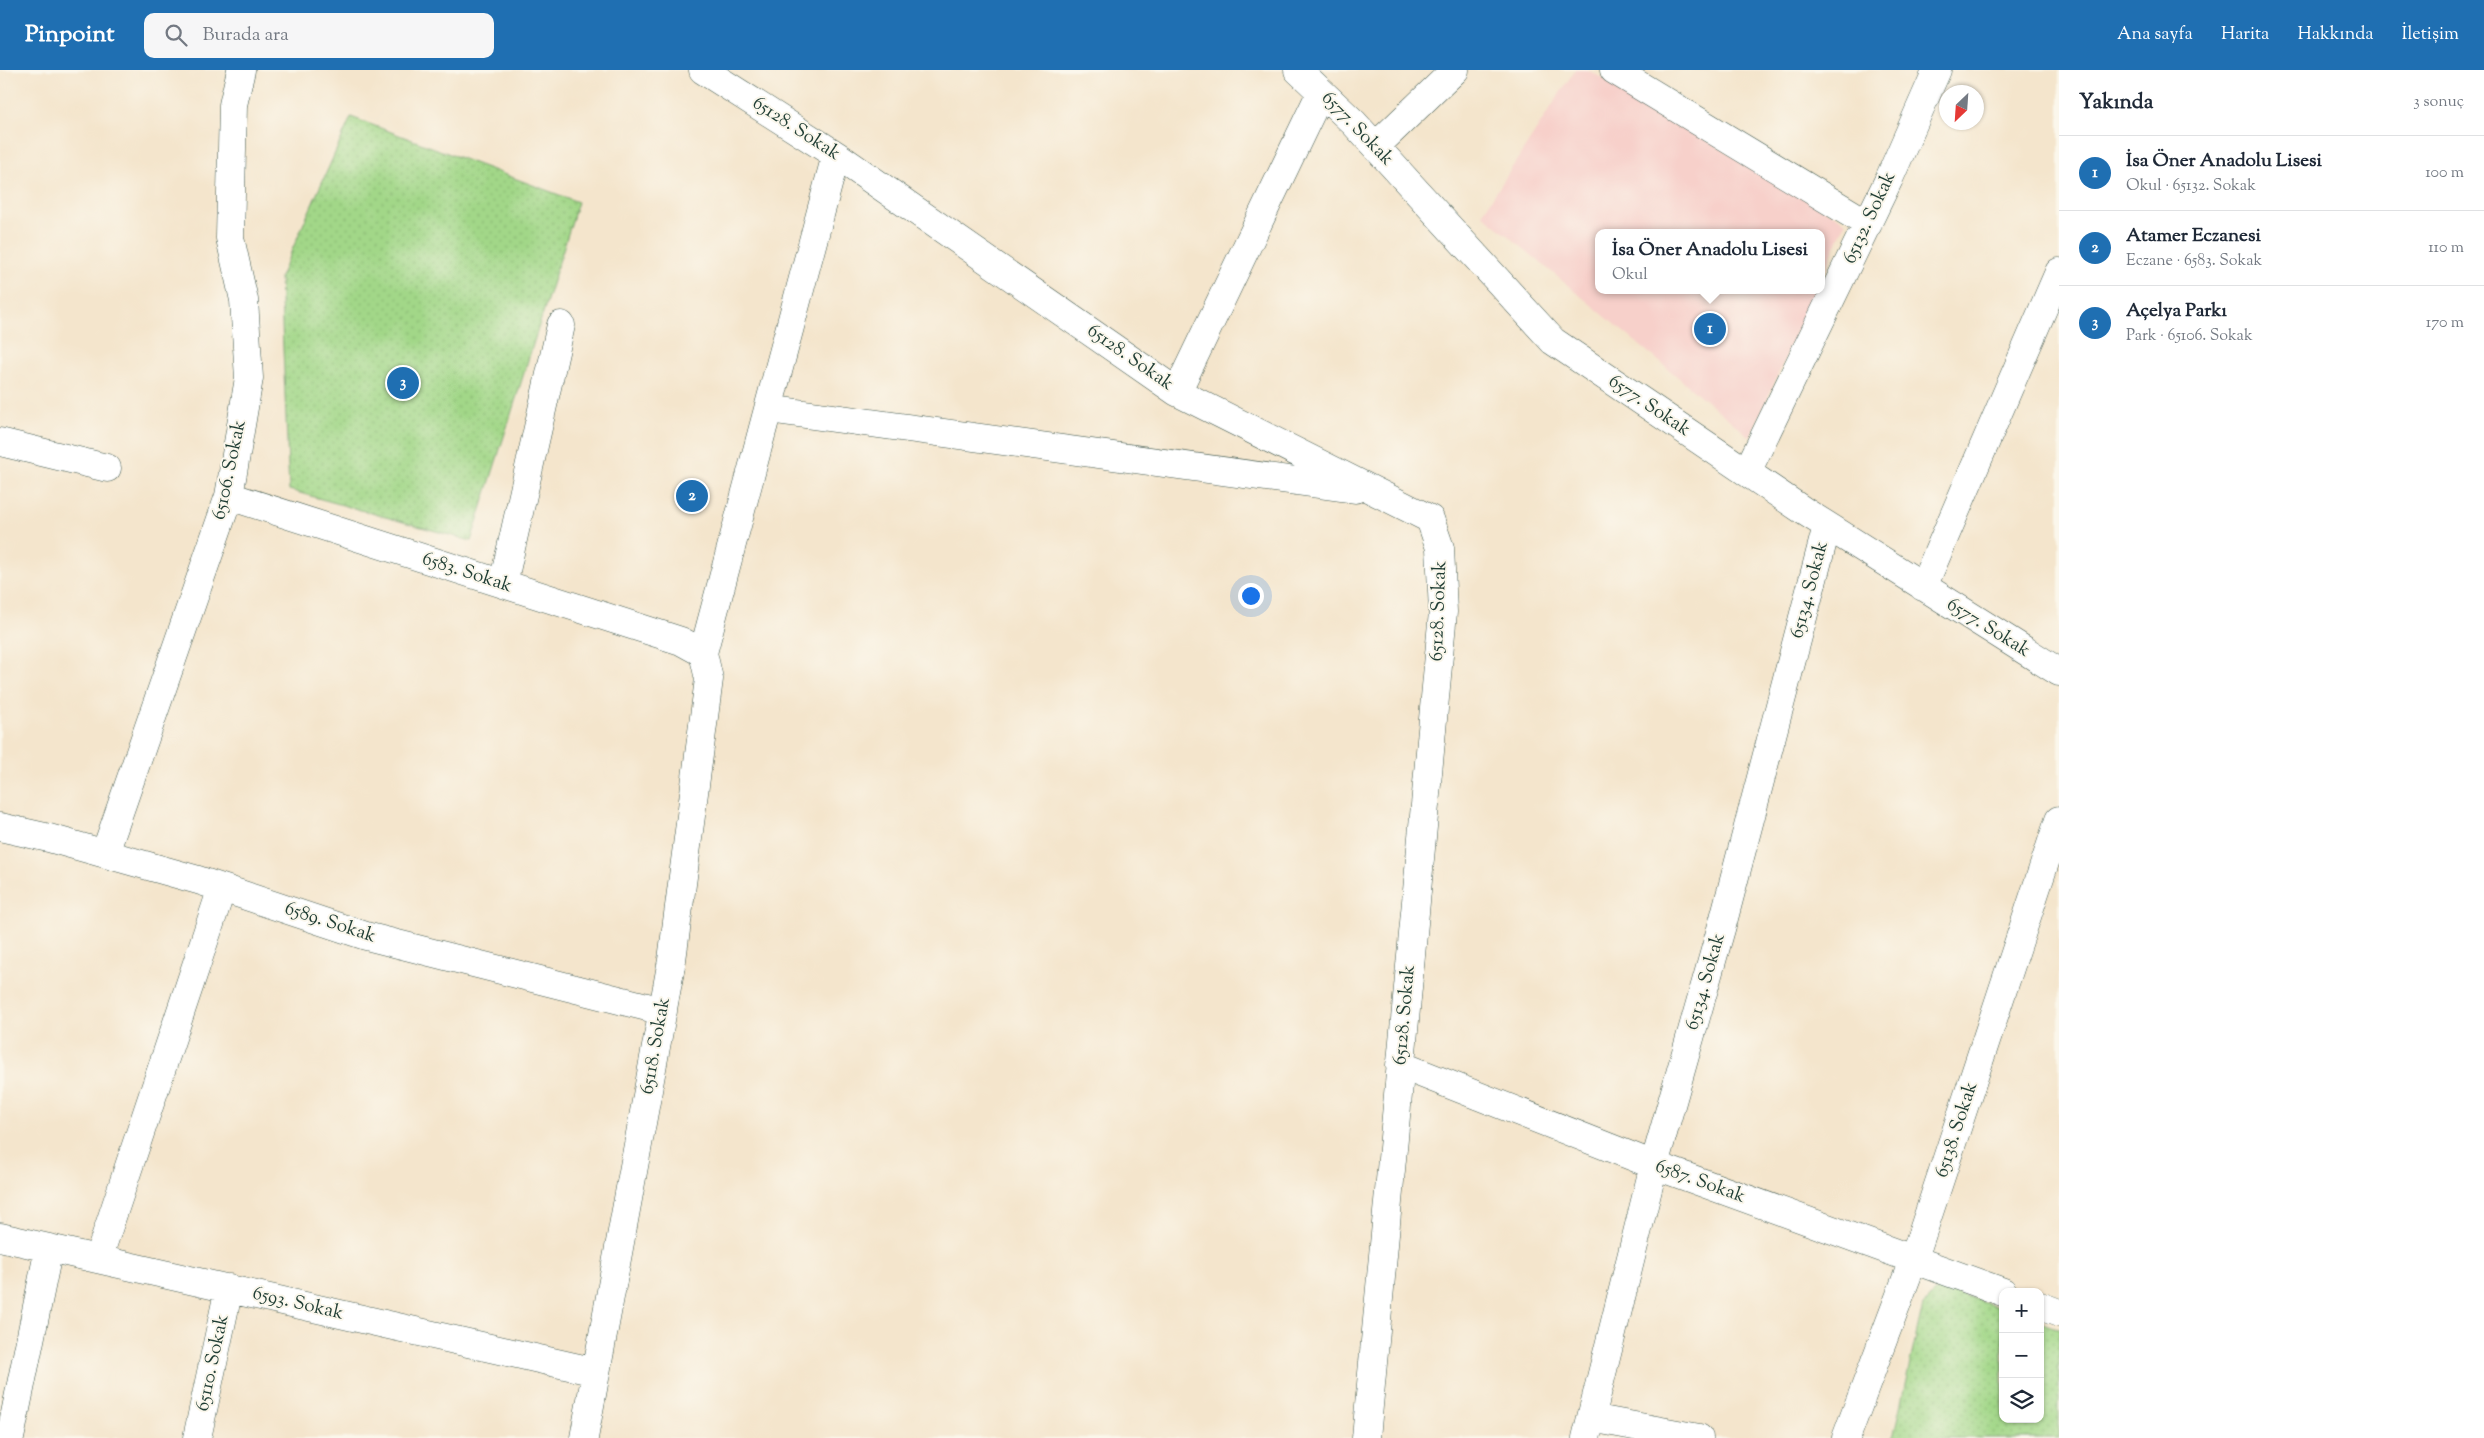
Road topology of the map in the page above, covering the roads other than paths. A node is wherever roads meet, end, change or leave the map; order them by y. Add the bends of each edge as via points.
1 (241, 70) edge
2 (703, 70) edge
3 (1298, 70) edge
4 (1455, 70) edge
5 (1614, 70) edge
6 (1937, 70) edge
7 (1322, 92) junction
8 (1376, 146) junction
9 (836, 154) junction
10 (1868, 224) junction
11 (2059, 272) edge
12 (561, 326) dead end
13 (1177, 392) junction
14 (768, 409) junction
15 (0, 442) edge
16 (107, 468) dead end
17 (1747, 472) junction
18 (1378, 492) junction
19 (228, 496) junction
20 (1827, 526) junction
21 (503, 584) junction
22 (1923, 587) junction
23 (704, 653) junction
24 (2059, 672) edge
25 (2059, 820) edge
26 (0, 827) edge
27 (105, 854) junction
28 (222, 888) junction
29 (663, 1011) junction
30 (1400, 1065) junction
31 (1654, 1165) junction
32 (0, 1237) edge
33 (49, 1248) junction
34 (1914, 1258) junction
35 (98, 1259) junction
36 (228, 1288) junction
37 (1999, 1290) edge
38 (2044, 1307) edge
39 (2059, 1313) edge
40 (596, 1372) junction
41 (1589, 1428) edge
42 (7, 1432) edge
43 (197, 1438) edge
44 (584, 1438) edge
45 (1366, 1438) edge
46 (1699, 1438) edge
47 (1846, 1438) edge

1 - 19 street, 65106. Sokak via 233,105 230,238 244,300 248,378
2 - 9 street, 65128. Sokak
3 - 7 street, 6577. Sokak
4 - 8 street
5 - 10 street
6 - 10 street, 65132. Sokak
7 - 8 street, 6577. Sokak
7 - 13 street
8 - 17 street, 6577. Sokak via 1553,341
9 - 13 street, 65128. Sokak
9 - 14 street
10 - 17 street, 65132. Sokak
11 - 22 street
12 - 21 street
13 - 18 street, 65128. Sokak
14 - 18 street
14 - 23 street
15 - 16 street
17 - 20 street, 6577. Sokak
18 - 30 street, 65128. Sokak via 1430,519 1440,548 1442,603
19 - 21 street, 6583. Sokak
19 - 27 street, 65106. Sokak
20 - 22 street, 6577. Sokak
20 - 31 street, 65134. Sokak via 1726,913
21 - 23 street, 6583. Sokak via 681,641
22 - 24 street, 6577. Sokak
23 - 29 street, 65118. Sokak via 709,679 674,950
25 - 34 street, 65138. Sokak
26 - 27 street, 6589. Sokak
27 - 28 street, 6589. Sokak
28 - 29 street, 6589. Sokak via 366,936
28 - 35 street
29 - 40 street, 65118. Sokak
30 - 31 street, 6587. Sokak
30 - 45 street, 65128. Sokak
31 - 34 street, 6587. Sokak
31 - 41 street, 65134. Sokak
32 - 33 street, 6593. Sokak
33 - 35 street, 6593. Sokak
33 - 42 street
34 - 37 street, 6587. Sokak
34 - 47 street, 65138. Sokak
35 - 36 street, 6593. Sokak
36 - 40 street, 6593. Sokak
36 - 43 street, 65110. Sokak
38 - 39 street
40 - 44 street, 65118. Sokak
41 - 46 street

